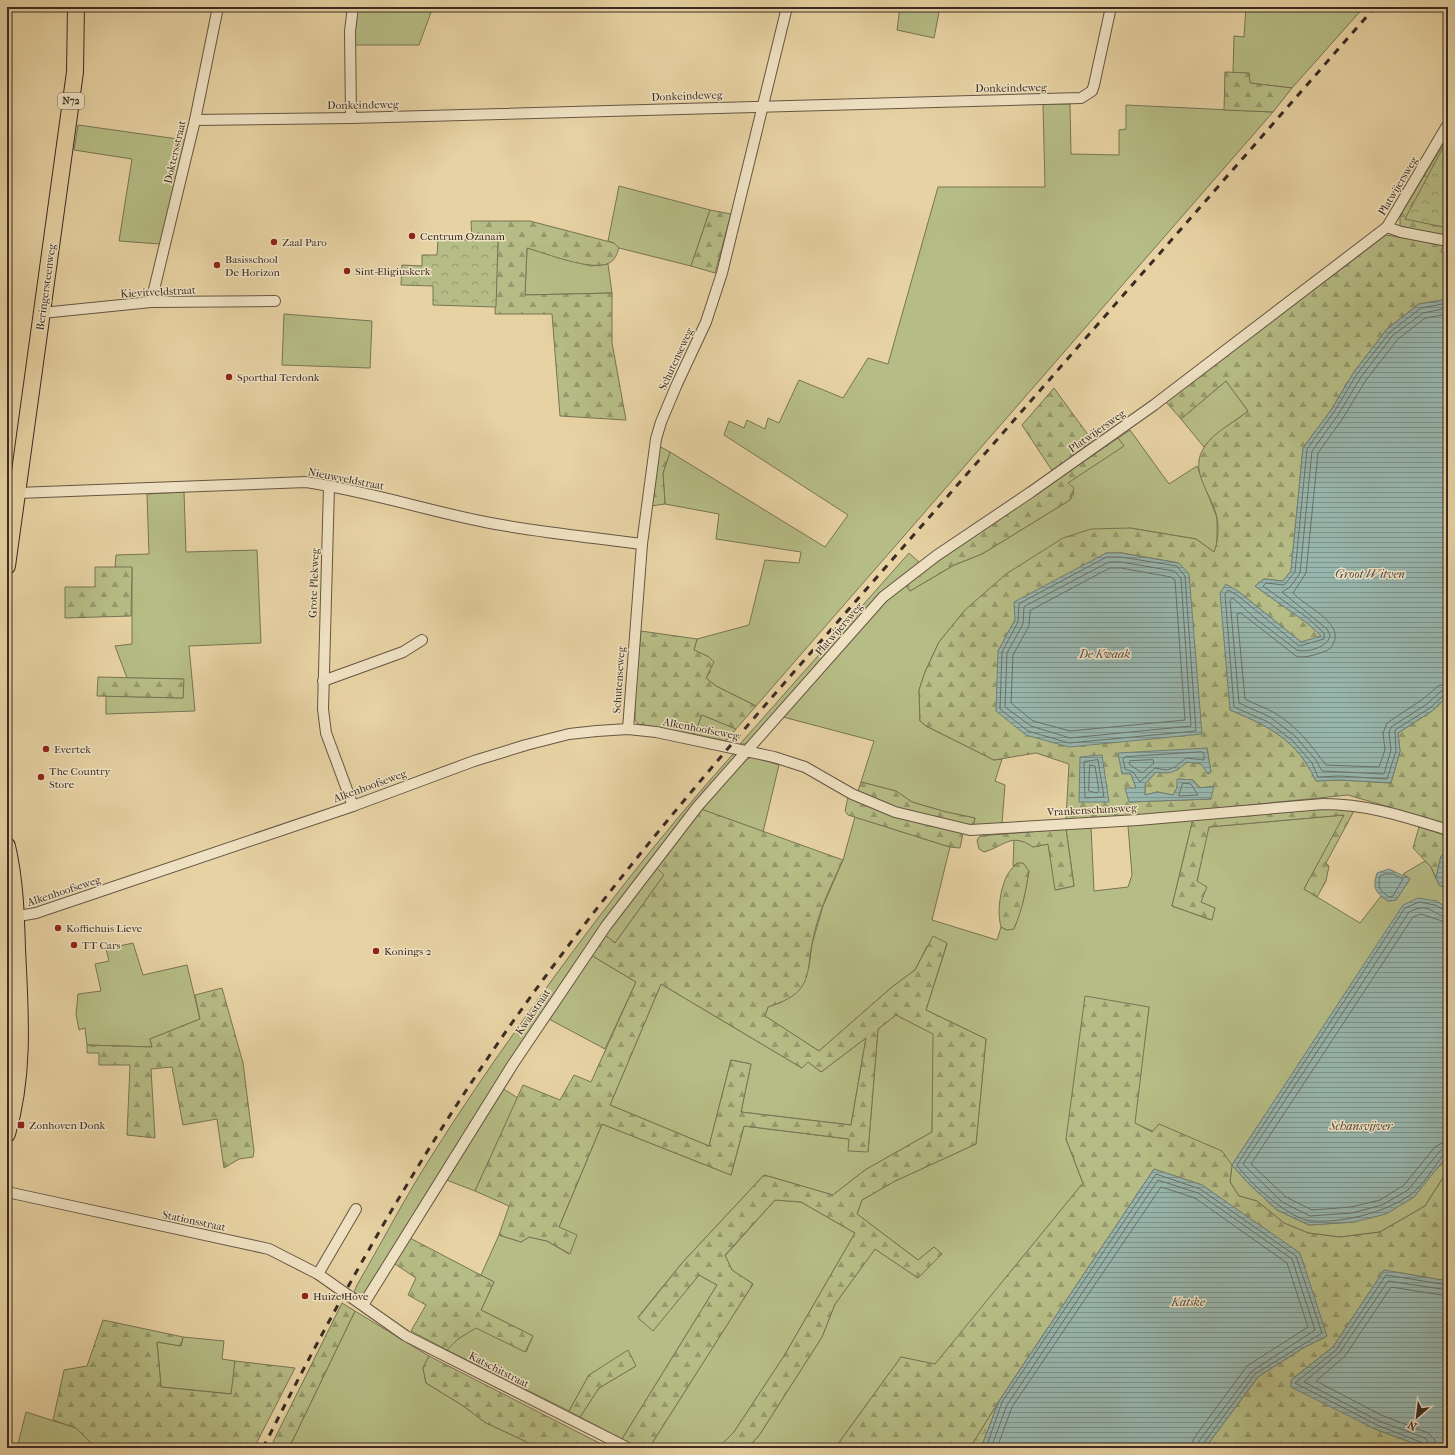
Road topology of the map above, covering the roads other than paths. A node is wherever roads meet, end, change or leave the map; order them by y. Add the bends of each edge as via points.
1 (76, 7) edge
2 (218, 7) edge
3 (353, 7) edge
4 (787, 7) edge
5 (1111, 7) edge
6 (763, 106) junction
7 (351, 118) junction
8 (194, 120) junction
9 (1448, 124) edge
10 (1387, 227) junction
11 (1448, 241) edge
12 (275, 301) dead end
13 (151, 302) junction
14 (42, 313) junction
15 (329, 486) junction
16 (14, 488) edge
17 (642, 544) junction
18 (7, 566) edge
19 (422, 640) dead end
20 (323, 681) junction
21 (628, 729) junction
22 (748, 751) junction
23 (353, 806) junction
24 (1448, 830) edge
25 (7, 846) edge
26 (10, 918) edge
27 (11, 940) edge
28 (7, 1090) edge
29 (7, 1134) edge
30 (7, 1192) edge
31 (356, 1209) dead end
32 (318, 1274) junction
33 (363, 1305) junction
34 (628, 1448) edge

1 - 14 main road, Beringersteenweg / N72 via 75,72
2 - 8 street, Doktersstraat
3 - 7 street via 350,38
4 - 6 street, Schutenseweg
5 - 6 street, Donkeindeweg via 1092,91 1080,98
6 - 7 street, Donkeindeweg
6 - 17 street, Schutenseweg via 722,273 706,322 661,422 655,446
7 - 8 street, Donkeindeweg
8 - 13 street, Doktersstraat
9 - 10 street, Platwijersweg
10 - 11 street
10 - 22 street, Platwijersweg via 1154,405 892,589
12 - 13 street, Kievitveldstraat
13 - 14 street, Kievitveldstraat
14 - 16 main road, Beringersteenweg / N72
15 - 16 street, Nieuwveldstraat via 306,482 278,482
15 - 17 street, Nieuwveldstraat via 484,522
15 - 20 street, Grote Plekweg
16 - 18 main road, Beringersteenweg / N72
17 - 21 street, Schutenseweg
19 - 20 street via 403,652
20 - 23 street, Grote Plekweg via 326,733
21 - 22 street, Alkenhoofseweg via 656,732
21 - 23 street, Alkenhoofseweg via 569,734 526,745 474,761
22 - 24 street, Vrankenschansweg via 805,767 852,794 895,812 970,830 1350,804 1395,813
22 - 33 street, Kwakstraat via 698,806 606,926 513,1064
23 - 26 street, Alkenhoofseweg via 36,913
25 - 26 main road via 11,862
26 - 27 main road
27 - 28 main road via 12,1035
27 - 29 main road via 21,1062 15,1105
30 - 32 street, Stationsstraat via 269,1249
31 - 32 street
32 - 33 street, Stationsstraat
33 - 34 street, Katschitstraat via 406,1336

